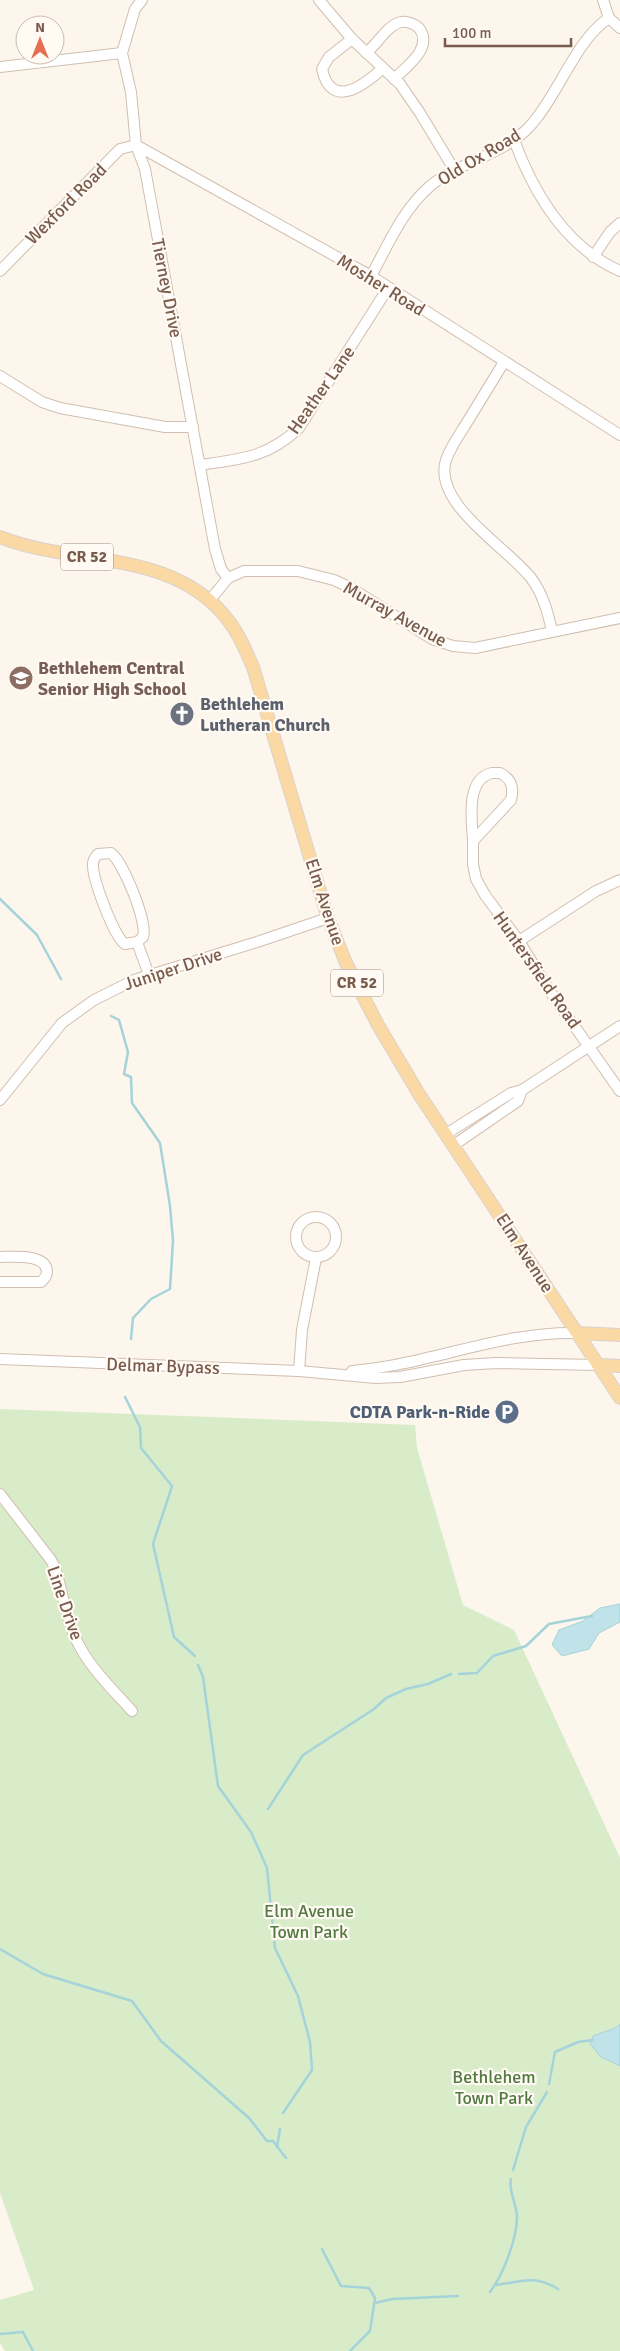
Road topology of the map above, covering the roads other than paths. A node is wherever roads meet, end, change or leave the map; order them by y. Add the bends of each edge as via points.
1 (142, 0) edge
2 (319, 0) edge
3 (603, 0) edge
4 (609, 18) junction
5 (620, 28) edge
6 (352, 39) junction
7 (122, 53) junction
8 (366, 53) junction
9 (0, 67) edge
10 (382, 69) junction
11 (394, 80) junction
12 (514, 140) junction
13 (136, 145) junction
14 (455, 171) junction
15 (620, 223) edge
16 (593, 256) junction
17 (620, 271) edge
18 (0, 272) edge
19 (371, 276) junction
20 (388, 288) junction
21 (504, 362) junction
22 (0, 376) edge
23 (193, 427) junction
24 (620, 435) edge
25 (200, 465) junction
26 (0, 537) edge
27 (228, 578) junction
28 (210, 600) junction
29 (620, 618) edge
30 (552, 631) junction
31 (473, 841) junction
32 (620, 880) edge
33 (328, 918) junction
34 (519, 941) junction
35 (137, 942) junction
36 (149, 975) junction
37 (620, 1026) edge
38 (590, 1046) junction
39 (522, 1090) junction
40 (620, 1091) edge
41 (0, 1100) edge
42 (485, 1109) junction
43 (491, 1120) junction
44 (446, 1134) junction
45 (454, 1145) junction
46 (0, 1257) edge
47 (316, 1258) junction
48 (0, 1282) edge
49 (578, 1333) junction
50 (620, 1335) edge
51 (438, 1354) junction
52 (0, 1359) edge
53 (598, 1365) junction
54 (620, 1366) edge
55 (439, 1370) junction
56 (299, 1371) junction
57 (326, 1373) junction
58 (620, 1398) edge
59 (0, 1494) edge
60 (132, 1711) dead end

1 - 7 street, Tierney Drive via 135,9
2 - 6 street
3 - 4 street
4 - 5 street
4 - 12 street, Old Ox Road via 593,30 543,109
6 - 8 street
6 - 10 street via 329,57 322,69 325,81 333,90 351,92
7 - 9 street
7 - 13 street, Tierney Drive via 131,92
8 - 10 street
8 - 11 street via 400,22 410,22 419,28 423,47 417,58
10 - 11 street
11 - 14 street via 420,113
12 - 14 street, Old Ox Road
12 - 16 street via 533,185 555,218 575,242
13 - 18 street, Wexford Road via 120,149
13 - 19 street, Mosher Road
13 - 23 street, Tierney Drive via 144,169
14 - 19 street, Old Ox Road via 430,186 414,203
15 - 16 street
16 - 17 street
19 - 20 street, Mosher Road
20 - 21 street, Mosher Road
20 - 25 street, Heather Lane via 299,428 284,442 256,455
21 - 24 street, Mosher Road
21 - 30 street via 455,442 446,460 444,477 449,493 461,509 532,579 542,596
22 - 23 street via 42,402 60,408 165,427
23 - 25 street, Tierney Drive
25 - 27 street, Tierney Drive via 215,549 221,569
26 - 28 main road, Elm Avenue / CR 52 via 41,550 149,567 168,574
27 - 28 street
27 - 30 street, Murray Avenue via 244,571 262,569 298,571 334,580 418,631 453,646 488,646
28 - 33 main road, Elm Avenue / CR 52 via 240,638 253,667
29 - 30 street, Murray Avenue
31 - 31 street, Huntersfield Road via 511,800 512,786 500,773 487,775 476,786 472,811
31 - 34 street, Huntersfield Road via 476,879 484,895
32 - 34 street via 596,891
33 - 36 street, Juniper Drive
33 - 44 main road, Elm Avenue / CR 52 via 346,963 378,1025
34 - 38 street, Huntersfield Road via 549,990
35 - 35 street via 122,942 114,930 94,875 93,863 98,854 111,853 122,867 144,926 143,937
35 - 36 street
36 - 41 street, Juniper Drive via 94,1000 62,1023
37 - 38 street
38 - 39 street
38 - 40 street, Huntersfield Road
39 - 42 street via 511,1092
39 - 43 street via 518,1101
42 - 43 street
42 - 44 street
43 - 45 street
44 - 45 main road, Elm Avenue / CR 52
45 - 49 main road, Elm Avenue / CR 52
46 - 48 street via 37,1259 47,1270 41,1282
47 - 47 street via 328,1253 336,1242 335,1229 326,1219 319,1217 306,1219 295,1235 299,1248
47 - 56 street via 302,1330
49 - 50 main road, Delmar Bypass
49 - 51 street, Delmar Bypass via 529,1334
49 - 53 main road, Elm Avenue
51 - 55 street
51 - 57 street, Delmar Bypass via 366,1370
52 - 56 street, Delmar Bypass
53 - 54 main road, Delmar Bypass
53 - 55 street, Delmar Bypass via 496,1363
53 - 58 main road, Elm Avenue
55 - 57 street, Delmar Bypass via 376,1378
56 - 57 street, Delmar Bypass
59 - 60 street, Line Drive via 51,1560 82,1650

